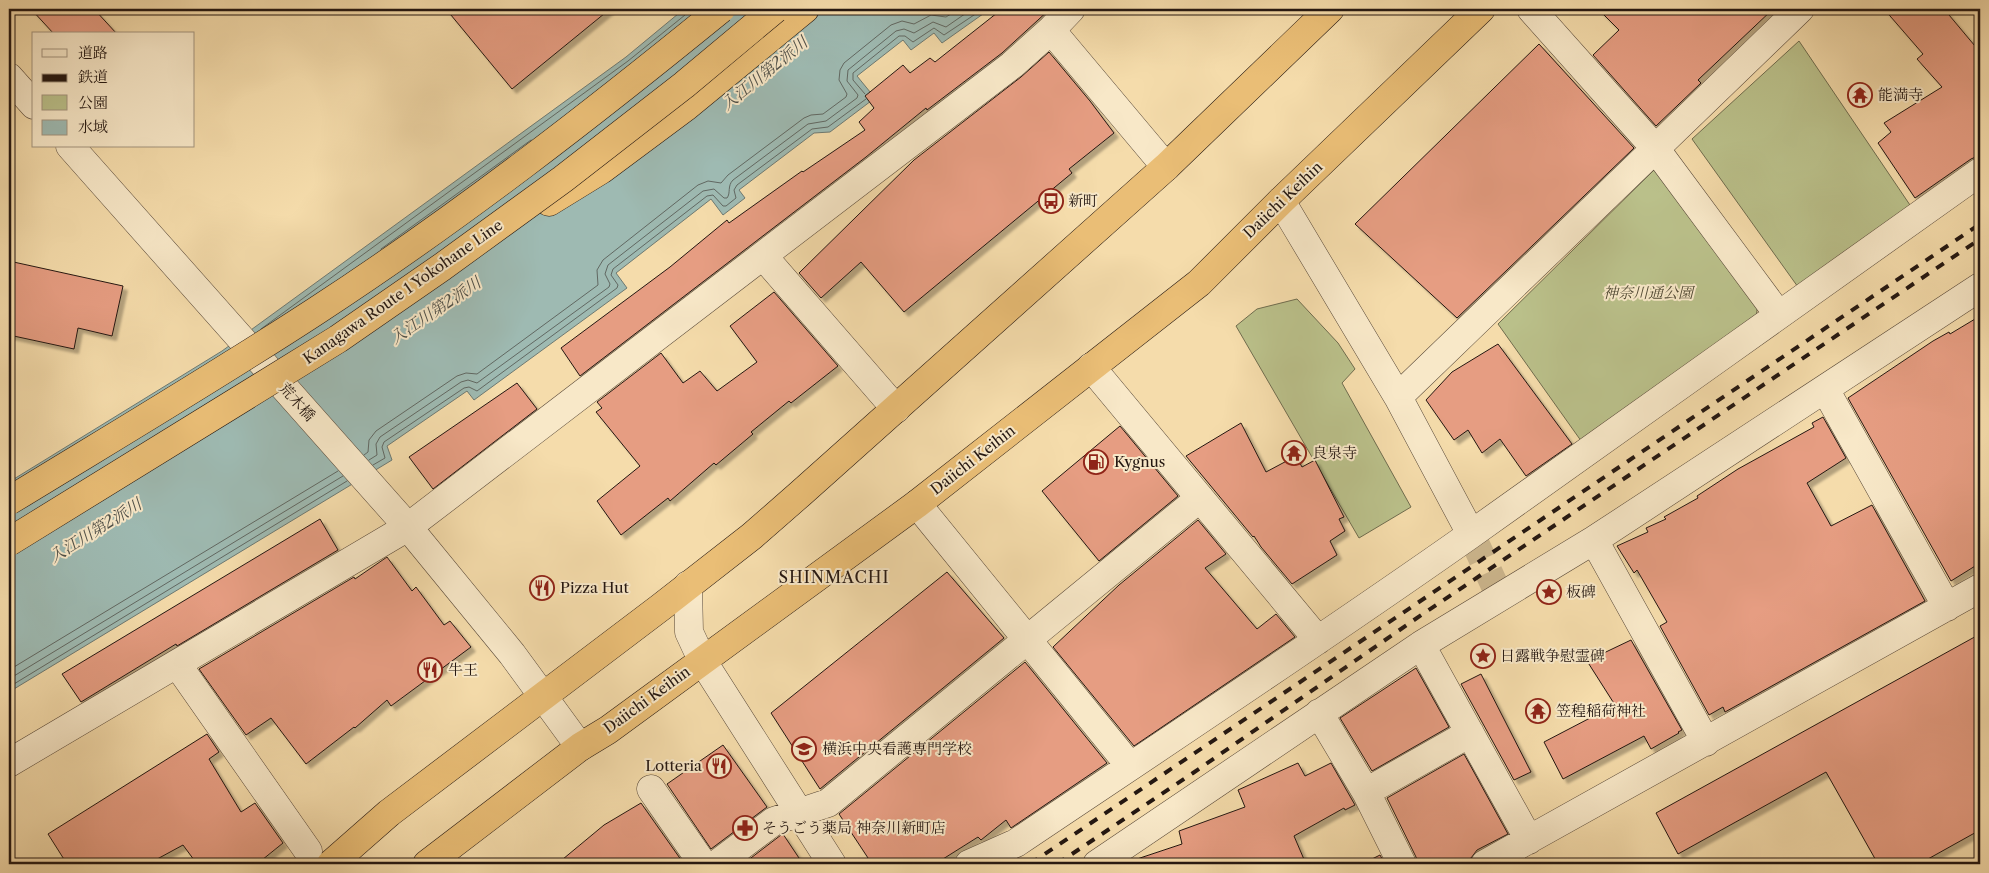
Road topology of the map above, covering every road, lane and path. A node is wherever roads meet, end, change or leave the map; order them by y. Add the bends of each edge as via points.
1 (721, 9) edge
2 (775, 9) edge
3 (805, 9) edge
4 (1071, 9) edge
5 (1330, 9) edge
6 (1480, 9) edge
7 (1531, 9) edge
8 (1800, 9) edge
9 (1051, 30) junction
10 (9, 77) edge
11 (32, 104) edge
12 (72, 148) edge
13 (1655, 148) junction
14 (1166, 167) junction
15 (1980, 172) edge
16 (1281, 201) junction
17 (764, 256) junction
18 (442, 267) junction
19 (1980, 287) edge
20 (1778, 314) junction
21 (1091, 367) junction
22 (1825, 389) junction
23 (1398, 397) junction
24 (896, 409) junction
25 (1200, 498) junction
26 (9, 501) edge
27 (917, 504) junction
28 (408, 527) junction
29 (1471, 534) junction
30 (1594, 540) junction
31 (9, 542) edge
32 (688, 585) junction
33 (1980, 588) edge
34 (1947, 607) junction
35 (1028, 639) junction
36 (1318, 640) junction
37 (1421, 645) junction
38 (702, 660) junction
39 (177, 664) junction
40 (545, 697) junction
41 (1319, 713) junction
42 (1470, 733) junction
43 (1706, 742) junction
44 (580, 747) junction
45 (9, 763) edge
46 (1130, 766) junction
47 (651, 790) dead end
48 (1366, 792) junction
49 (801, 813) junction
50 (1529, 840) junction
51 (319, 858) edge
52 (431, 863) edge
53 (703, 864) edge
54 (717, 864) edge
55 (832, 864) edge
56 (969, 864) edge
57 (1097, 864) edge
58 (1402, 864) edge
59 (1485, 864) edge

1 - 26 highway, bridge via 543,150 414,244 318,310
2 - 18 highway, Kanagawa Route 1 Yokohane Line, bridge via 564,179
3 - 18 highway, bridge via 687,106 601,170
4 - 9 street
5 - 14 highway
6 - 16 highway, Daiichi Keihin
7 - 13 street
8 - 13 street
9 - 14 street
9 - 17 street via 1012,65
10 - 11 street
12 - 28 street, 荒木橋, bridge
13 - 20 street
13 - 23 street
14 - 24 highway
15 - 20 street
16 - 21 highway, Daiichi Keihin via 1199,283
16 - 23 street
17 - 24 street
17 - 28 street
18 - 31 highway, Kanagawa Route 1 Yokohane Line, bridge via 330,344
19 - 22 street
20 - 29 street
21 - 25 street
21 - 27 highway, Daiichi Keihin
22 - 30 street
22 - 34 street
23 - 29 street
24 - 32 highway via 772,518
25 - 35 street
25 - 36 street
27 - 35 street
27 - 38 highway, Daiichi Keihin
28 - 39 street
28 - 40 street, 荒木橋
29 - 36 street
30 - 37 street
30 - 43 street
32 - 38 street via 689,632
32 - 40 highway
33 - 34 street
34 - 43 street
35 - 46 street
35 - 49 street via 828,803
36 - 46 street
37 - 41 street
37 - 42 street
38 - 44 highway, Daiichi Keihin
38 - 49 street
39 - 45 street
39 - 51 street
40 - 44 street, 荒木橋
40 - 51 highway via 389,813
41 - 48 street
41 - 57 street
42 - 48 street
42 - 50 street
43 - 50 street
44 - 52 highway, Daiichi Keihin
46 - 56 street via 1016,843
47 - 53 street
48 - 58 street
49 - 54 street via 774,821
49 - 55 street
50 - 59 street

